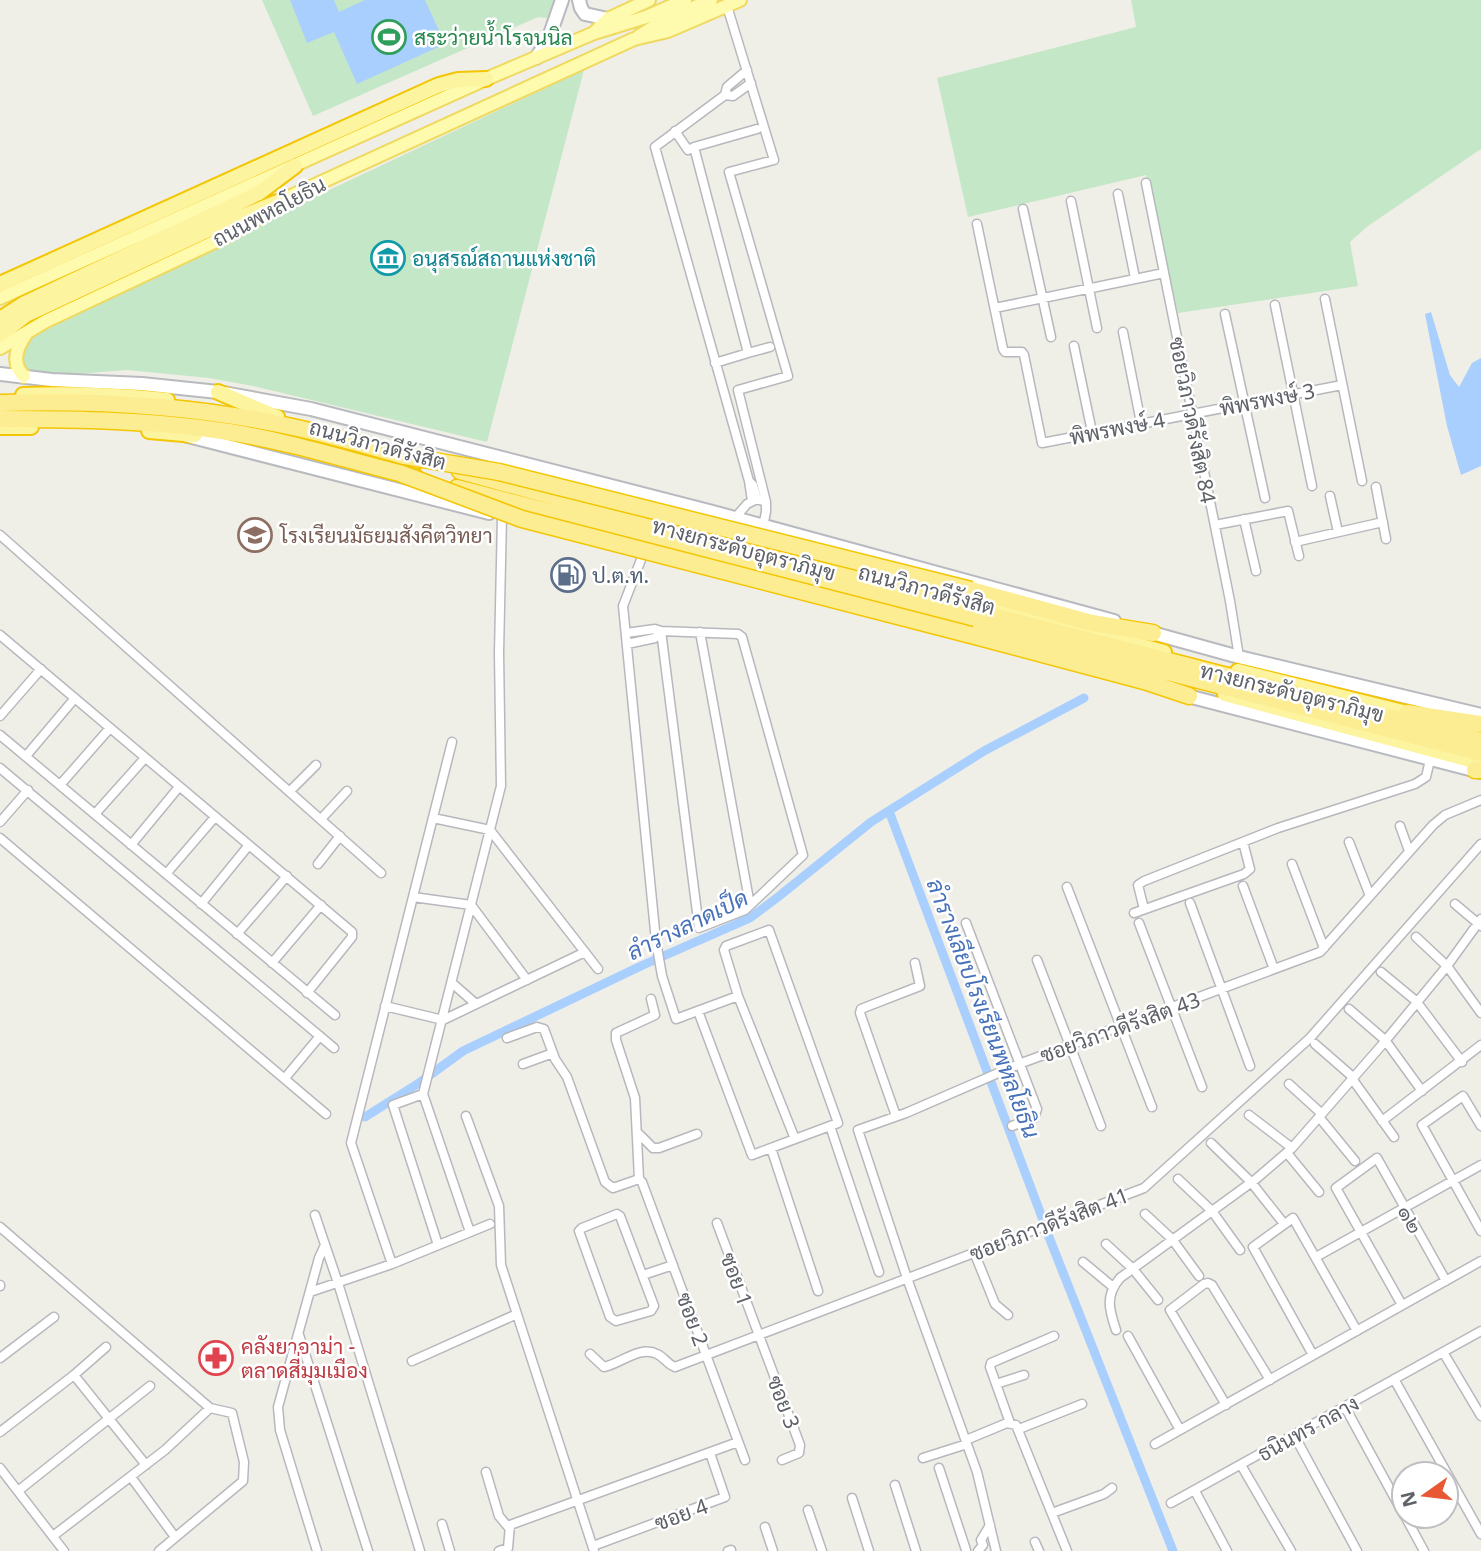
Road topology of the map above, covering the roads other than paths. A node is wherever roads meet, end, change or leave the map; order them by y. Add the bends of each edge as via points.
1 (562, 0) edge
2 (579, 0) edge
3 (649, 0) edge
4 (685, 0) edge
5 (710, 0) edge
6 (740, 0) edge
7 (727, 6) junction
8 (608, 19) junction
9 (594, 33) junction
10 (634, 39) junction
11 (536, 58) junction
12 (747, 70) junction
13 (486, 79) junction
14 (751, 83) junction
15 (725, 95) junction
16 (757, 129) dead end
17 (676, 131) junction
18 (694, 147) junction
19 (295, 166) junction
20 (1146, 183) dead end
21 (1118, 194) dead end
22 (280, 201) junction
23 (1071, 201) dead end
24 (1023, 209) dead end
25 (977, 224) dead end
26 (204, 226) junction
27 (1164, 273) junction
28 (1135, 278) junction
29 (0, 284) edge
30 (1089, 288) junction
31 (0, 298) edge
32 (1042, 298) junction
33 (1325, 299) dead end
34 (1275, 305) dead end
35 (995, 308) junction
36 (1225, 314) dead end
37 (0, 319) edge
38 (1097, 328) dead end
39 (28, 331) junction
40 (1123, 332) dead end
41 (0, 335) edge
42 (1051, 337) dead end
43 (1074, 346) dead end
44 (770, 347) dead end
45 (0, 348) edge
46 (748, 353) junction
47 (715, 363) junction
48 (0, 374) edge
49 (24, 376) junction
50 (1342, 385) junction
51 (218, 392) junction
52 (1294, 394) junction
53 (0, 396) edge
54 (0, 403) edge
55 (1244, 403) junction
56 (1192, 413) junction
57 (277, 417) junction
58 (0, 419) edge
59 (1141, 423) junction
60 (0, 427) edge
61 (1092, 432) junction
62 (178, 433) junction
63 (405, 456) junction
64 (402, 474) junction
65 (1362, 481) dead end
66 (1312, 485) dead end
67 (1376, 487) dead end
68 (1330, 496) dead end
69 (1265, 498) dead end
70 (758, 501) junction
71 (525, 510) junction
72 (486, 512) junction
73 (502, 516) junction
74 (735, 518) junction
75 (1244, 519) junction
76 (1383, 522) junction
77 (1215, 525) junction
78 (763, 526) junction
79 (1338, 532) junction
80 (0, 535) edge
81 (1386, 539) dead end
82 (1295, 542) junction
83 (1299, 556) dead end
84 (642, 557) junction
85 (1256, 571) dead end
86 (661, 631) junction
87 (700, 632) junction
88 (626, 633) junction
89 (1153, 633) junction
90 (2, 641) edge
91 (627, 643) junction
92 (1239, 657) junction
93 (41, 669) junction
94 (1189, 696) junction
95 (75, 698) junction
96 (1434, 705) joint
97 (1271, 708) junction
98 (1405, 713) joint
99 (0, 716) edge
100 (1479, 724) edge
101 (110, 728) junction
102 (0, 734) edge
103 (1328, 734) junction
104 (1481, 741) edge
105 (452, 742) dead end
106 (1481, 753) edge
107 (26, 756) junction
108 (145, 758) junction
109 (1430, 760) junction
110 (316, 765) dead end
111 (0, 768) edge
112 (1479, 769) edge
113 (60, 785) junction
114 (179, 786) junction
115 (28, 790) junction
116 (289, 791) junction
117 (348, 791) dead end
118 (1481, 800) edge
119 (96, 814) junction
120 (215, 817) junction
121 (433, 818) junction
122 (321, 819) junction
123 (0, 822) edge
124 (1400, 826) dead end
125 (490, 830) junction
126 (340, 836) junction
127 (0, 838) edge
128 (1243, 842) junction
129 (1349, 842) dead end
130 (1481, 844) edge
131 (131, 845) junction
132 (249, 845) junction
133 (1409, 851) junction
134 (318, 864) dead end
135 (1292, 864) dead end
136 (382, 873) dead end
137 (166, 874) junction
138 (287, 876) junction
139 (1243, 886) dead end
140 (1067, 887) dead end
141 (1370, 896) junction
142 (413, 897) junction
143 (1190, 903) dead end
144 (201, 904) junction
145 (1455, 904) dead end
146 (321, 905) junction
147 (471, 905) junction
148 (750, 905) junction
149 (1144, 909) junction
150 (1134, 913) dead end
151 (966, 923) dead end
152 (1139, 923) dead end
153 (1480, 923) edge
154 (237, 934) junction
155 (1416, 937) dead end
156 (1324, 948) junction
157 (584, 952) junction
158 (1037, 960) dead end
159 (272, 963) junction
160 (915, 963) dead end
161 (1447, 966) junction
162 (598, 969) dead end
163 (1275, 969) junction
164 (1381, 972) dead end
165 (527, 980) junction
166 (452, 983) junction
167 (1223, 988) junction
168 (307, 993) junction
169 (738, 996) junction
170 (651, 999) dead end
171 (1416, 1001) junction
172 (476, 1004) junction
173 (385, 1006) junction
174 (1171, 1008) junction
175 (1349, 1009) dead end
176 (698, 1011) junction
177 (1481, 1013) edge
178 (335, 1015) dead end
179 (443, 1020) junction
180 (1121, 1026) junction
181 (320, 1036) junction
182 (507, 1038) dead end
183 (1385, 1040) junction
184 (1315, 1044) dead end
185 (1481, 1045) edge
186 (1069, 1046) junction
187 (334, 1048) dead end
188 (553, 1053) junction
189 (1462, 1062) junction
190 (523, 1064) dead end
191 (1019, 1064) junction
192 (1250, 1066) dead end
193 (285, 1078) junction
194 (1354, 1079) junction
195 (1289, 1084) dead end
196 (1202, 1087) dead end
197 (1422, 1091) junction
198 (423, 1094) junction
199 (1152, 1107) dead end
200 (326, 1114) dead end
201 (1249, 1115) dead end
202 (466, 1116) dead end
203 (896, 1116) junction
204 (1320, 1116) junction
205 (1382, 1121) junction
206 (830, 1126) junction
207 (1012, 1126) dead end
208 (1101, 1126) dead end
209 (1481, 1126) edge
210 (638, 1133) junction
211 (697, 1134) dead end
212 (1394, 1137) dead end
213 (795, 1139) junction
214 (1211, 1143) dead end
215 (771, 1148) junction
216 (1289, 1151) junction
217 (1355, 1161) dead end
218 (1481, 1165) edge
219 (639, 1179) junction
220 (1178, 1179) dead end
221 (1453, 1181) junction
222 (1251, 1182) junction
223 (1319, 1192) dead end
224 (1405, 1208) junction
225 (1212, 1210) junction
226 (1145, 1214) dead end
227 (315, 1216) dead end
228 (1281, 1220) dead end
229 (717, 1223) dead end
230 (490, 1224) dead end
231 (0, 1227) edge
232 (1481, 1231) edge
233 (470, 1232) junction
234 (1360, 1233) junction
235 (1172, 1239) junction
236 (1106, 1244) dead end
237 (325, 1245) junction
238 (438, 1245) junction
239 (1240, 1250) dead end
240 (974, 1252) junction
241 (1316, 1257) junction
242 (1481, 1261) edge
243 (1083, 1262) dead end
244 (392, 1264) junction
245 (673, 1265) junction
246 (1132, 1269) junction
247 (879, 1272) dead end
248 (642, 1275) junction
249 (1199, 1276) dead end
250 (907, 1278) junction
251 (1446, 1281) junction
252 (338, 1283) junction
253 (1113, 1287) junction
254 (310, 1292) junction
255 (818, 1292) dead end
256 (1158, 1300) dead end
257 (1402, 1306) junction
258 (517, 1314) junction
259 (1008, 1315) dead end
260 (54, 1317) dead end
261 (1116, 1330) dead end
262 (1357, 1331) junction
263 (1481, 1331) edge
264 (758, 1334) junction
265 (299, 1335) junction
266 (1054, 1336) dead end
267 (1128, 1336) dead end
268 (106, 1347) dead end
269 (1443, 1352) junction
270 (590, 1354) dead end
271 (1313, 1355) junction
272 (707, 1356) junction
273 (0, 1358) edge
274 (412, 1361) dead end
275 (74, 1375) junction
276 (1024, 1375) dead end
277 (1394, 1379) junction
278 (1270, 1380) junction
279 (996, 1384) junction
280 (150, 1386) dead end
281 (1082, 1404) dead end
282 (1226, 1405) junction
283 (1345, 1407) junction
284 (210, 1408) junction
285 (1481, 1416) edge
286 (108, 1421) junction
287 (1010, 1423) junction
288 (1019, 1429) junction
289 (1180, 1430) junction
290 (0, 1432) edge
291 (1294, 1435) junction
292 (738, 1442) junction
293 (966, 1442) junction
294 (1155, 1444) dead end
295 (710, 1452) junction
296 (923, 1458) dead end
297 (745, 1460) dead end
298 (782, 1460) dead end
299 (146, 1465) junction
300 (1241, 1465) junction
301 (0, 1468) edge
302 (939, 1468) dead end
303 (486, 1472) dead end
304 (131, 1477) junction
305 (895, 1485) dead end
306 (1112, 1488) dead end
307 (1195, 1490) junction
308 (1390, 1490) edge
309 (18, 1491) junction
310 (852, 1498) dead end
311 (578, 1500) junction
312 (1171, 1503) dead end
313 (808, 1510) dead end
314 (1052, 1513) junction
315 (442, 1524) dead end
316 (990, 1525) junction
317 (765, 1527) dead end
318 (509, 1528) junction
319 (1412, 1530) edge
320 (1481, 1534) edge
321 (53, 1536) junction
322 (175, 1537) junction
323 (981, 1540) junction
324 (593, 1549) edge
325 (966, 1550) edge
326 (64, 1551) edge
327 (159, 1551) edge
328 (317, 1551) edge
329 (368, 1551) edge
330 (420, 1551) edge
331 (450, 1551) edge
332 (499, 1551) edge
333 (773, 1551) edge
334 (822, 1551) edge
335 (869, 1551) edge
336 (916, 1551) edge
337 (978, 1551) edge
338 (996, 1551) edge
339 (1067, 1551) edge
340 (1227, 1551) edge
341 (1291, 1551) edge
342 (1357, 1551) edge
343 (1424, 1551) edge

1 - 11 main road via 548,40
2 - 8 main road via 585,14
3 - 8 main road, ถนนพหลโยธิน
4 - 9 main road, ถนนพหลโยธิน
5 - 10 main road, ถนนพหลโยธิน
6 - 7 main road, ถนนพหลโยธิน
7 - 10 main road, ถนนพหลโยธิน via 668,31
7 - 12 street
8 - 9 main road, ถนนพหลโยธิน
9 - 11 main road, ถนนพหลโยธิน
10 - 22 main road, ถนนพหลโยธิน
11 - 13 main road, ถนนพหลโยธิน
12 - 14 street
12 - 15 street via 727,87
13 - 19 main road, ถนนพหลโยธิน
13 - 29 highway via 439,85
14 - 15 street via 733,96
14 - 70 street via 774,160 729,172 788,376 738,390
15 - 17 street
16 - 18 street
17 - 18 street via 688,150
17 - 47 street via 655,147
18 - 46 street
19 - 26 highway
19 - 31 main road, ถนนพหลโยธิน
20 - 27 street, ซอยวิภาวดีรังสิต 84
21 - 28 street
22 - 26 highway
22 - 39 main road, ถนนพหลโยธิน via 227,236
23 - 30 street
24 - 32 street
25 - 35 street
26 - 37 highway via 25,303
26 - 41 highway via 26,315
27 - 28 street
27 - 56 street, ซอยวิภาวดีรังสิต 84
28 - 30 street
30 - 32 street
30 - 38 street
32 - 35 street
32 - 42 street
33 - 50 street
34 - 52 street
35 - 61 street, พิพรพงษ์ 4 via 1003,349 1024,355 1042,443
36 - 55 street
39 - 45 main road, ถนนพหลโยธิน
39 - 49 main road via 16,356
40 - 59 street
43 - 61 street
44 - 46 street
46 - 47 street
47 - 70 street
48 - 49 main road, ถนนวิภาวดีรังสิต
49 - 51 main road, ถนนวิภาวดีรังสิต
50 - 52 street, พิพรพงษ์ 3
50 - 65 street
51 - 57 highway
51 - 74 main road, ถนนวิภาวดีรังสิต via 334,415
52 - 55 street, พิพรพงษ์ 3
52 - 66 street
53 - 57 highway, ถนนวิภาวดีรังสิต via 128,396
54 - 63 highway, ทางยกระดับอุตราภิมุข via 116,403 199,411 278,424
55 - 56 street, พิพรพงษ์ 3
55 - 69 street
56 - 59 street, พิพรพงษ์ 4
56 - 77 street, ซอยวิภาวดีรังสิต 84
57 - 98 highway, ถนนวิภาวดีรังสิต
58 - 64 highway, ทางยกระดับอุตราภิมุข via 111,420 230,432
59 - 61 street, พิพรพงษ์ 4
60 - 62 highway, ถนนวิภาวดีรังสิต
62 - 71 highway, ถนนวิภาวดีรังสิต via 255,442
62 - 72 main road, ถนนวิภาวดีรังสิต
63 - 89 highway, bridge via 499,472 1092,623
63 - 104 highway, ทางยกระดับอุตราภิมุข, bridge via 956,606
64 - 94 highway, bridge via 522,519
64 - 106 highway, ทางยกระดับอุตราภิมุข, bridge
67 - 76 street
68 - 79 street
70 - 74 street
70 - 78 street via 766,512
71 - 72 highway
71 - 97 highway, ถนนวิภาวดีรังสิต
72 - 73 main road, ถนนวิภาวดีรังสิต
73 - 84 main road, ถนนวิภาวดีรังสิต
73 - 125 street via 501,786
74 - 78 main road, ถนนวิภาวดีรังสิต
75 - 77 street
75 - 82 street via 1288,511
75 - 85 street
76 - 79 street
76 - 81 street
77 - 92 street, ซอยวิภาวดีรังสิต 84
78 - 89 main road, ถนนวิภาวดีรังสิต
79 - 82 street
80 - 116 street
82 - 83 street
84 - 88 street via 623,606
84 - 94 main road, ถนนวิภาวดีรังสิต
86 - 87 street
86 - 88 street
86 - 91 street via 655,638
86 - 148 street via 699,928
87 - 148 street
87 - 148 street via 743,637 803,855
88 - 91 street
89 - 92 main road, ถนนวิภาวดีรังสิต
90 - 93 street
91 - 176 street via 659,957 676,1019
92 - 96 main road, ถนนวิภาวดีรังสิต
93 - 95 street
93 - 99 street
94 - 103 main road, ถนนวิภาวดีรังสิต
95 - 101 street
95 - 107 street
96 - 100 highway
97 - 103 highway
97 - 112 highway, ถนนวิภาวดีรังสิต
98 - 100 highway
101 - 108 street
101 - 113 street
102 - 107 street
103 - 109 main road, ถนนวิภาวดีรังสิต
105 - 121 street
107 - 113 street
108 - 114 street
108 - 119 street
109 - 112 main road, ถนนวิภาวดีรังสิต
109 - 128 street via 1426,777 1415,784
110 - 116 street
111 - 115 street
113 - 119 street
114 - 120 street
114 - 131 street
115 - 123 street
115 - 181 street
116 - 122 street
117 - 122 street
118 - 133 street, ซอยวิภาวดีรังสิต 43 via 1446,815
119 - 131 street
120 - 132 street
120 - 137 street
121 - 125 street
121 - 142 street
122 - 126 street
124 - 133 street
125 - 147 street
125 - 157 street
126 - 134 street
126 - 136 street
127 - 193 street
128 - 149 street via 1140,883
128 - 149 street via 1250,869 1244,874
129 - 141 street
130 - 240 street, ซอยวิภาวดีรังสิต 41 via 1310,1038 1144,1188
131 - 137 street
132 - 138 street
132 - 144 street
133 - 141 street, ซอยวิภาวดีรังสิต 43
135 - 156 street
137 - 144 street
138 - 146 street
138 - 154 street
139 - 163 street
140 - 180 street
141 - 156 street, ซอยวิภาวดีรังสิต 43
142 - 147 street
142 - 173 street
143 - 167 street
144 - 154 street
145 - 153 street
146 - 159 street
146 - 168 street via 352,937
147 - 165 street
147 - 166 street
149 - 150 street
151 - 191 street
152 - 174 street
153 - 161 street
154 - 159 street
155 - 161 street
156 - 163 street, ซอยวิภาวดีรังสิต 43
157 - 162 street
157 - 165 street
158 - 186 street
159 - 168 street
160 - 203 street via 920,986 860,1013
161 - 171 street
161 - 177 street
163 - 167 street, ซอยวิภาวดีรังสิต 43
164 - 171 street
165 - 172 street
166 - 172 street
166 - 179 street
167 - 174 street, ซอยวิภาวดีรังสิต 43
167 - 192 street
168 - 178 street
169 - 176 street
169 - 206 street via 723,950 769,930 838,1123
169 - 213 street
170 - 210 street via 654,1016 617,1033 635,1098
171 - 183 street
171 - 189 street
172 - 179 street
173 - 179 street
173 - 244 street via 351,1143
174 - 180 street, ซอยวิภาวดีรังสิต 43
174 - 196 street
175 - 183 street
176 - 215 street via 752,1155
179 - 198 street
180 - 186 street, ซอยวิภาวดีรังสิต 43
180 - 199 street
181 - 187 street
181 - 193 street
182 - 188 street via 540,1027
183 - 194 street
183 - 197 street
184 - 194 street
185 - 189 street
186 - 191 street, ซอยวิภาวดีรังสิต 43
186 - 208 street
188 - 190 street
188 - 219 street via 567,1077 605,1182 613,1188
189 - 197 street
191 - 203 street, ซอยวิภาวดีรังสิต 43
191 - 207 street via 1037,1109 1034,1118
193 - 200 street
194 - 204 street
194 - 205 street
195 - 204 street
197 - 205 street
198 - 233 street
198 - 238 street via 393,1105
201 - 216 street
202 - 258 street via 499,1206 502,1265
203 - 250 street, ซอยวิภาวดีรังสิต 43 via 858,1130
204 - 216 street
204 - 217 street
205 - 212 street
206 - 213 street
206 - 247 street
209 - 221 street via 1463,1096 1422,1125
210 - 211 street via 653,1148
210 - 219 street
213 - 215 street
214 - 222 street
215 - 255 street
216 - 222 street
216 - 223 street
218 - 221 street
219 - 245 street, ซอย 2
220 - 225 street
221 - 224 street
221 - 232 street
222 - 225 street
222 - 228 street
224 - 234 street
224 - 234 street, ๑๒ via 1377,1158 1336,1188
224 - 251 street, ๑๒
225 - 235 street
225 - 239 street
226 - 235 street
227 - 237 street
229 - 264 street, ซอย 1
230 - 233 street
231 - 284 street
233 - 238 street
234 - 241 street
234 - 257 street
235 - 246 street
235 - 249 street
236 - 246 street
237 - 252 street
237 - 254 street
238 - 244 street
240 - 250 street, ซอยวิภาวดีรังสิต 41
240 - 259 street via 995,1304
241 - 262 street
241 - 271 street via 1293,1218 1252,1247
242 - 251 street
243 - 253 street
244 - 252 street
245 - 248 street
245 - 272 street, ซอย 2
246 - 253 street
246 - 256 street
248 - 248 street via 620,1216 579,1231 613,1320 653,1309
250 - 264 street, ซอยวิภาวดีรังสิต 41
250 - 293 street
251 - 257 street
252 - 254 street
252 - 330 street
253 - 261 street via 1108,1298
254 - 265 street
257 - 262 street
258 - 274 street
258 - 311 street
260 - 273 street
262 - 271 street
263 - 269 street, ธนินทร กลาง
264 - 272 street, ซอยวิภาวดีรังสิต 41
264 - 298 street, ซอย 3 via 800,1445 799,1453
265 - 328 street via 278,1419
265 - 329 street
266 - 279 street via 991,1363
267 - 289 street
268 - 275 street
269 - 277 street, ธนินทร กลาง
269 - 285 street
270 - 272 street, ซอยวิภาวดีรังสิต 41 via 604,1367 649,1352 675,1367
271 - 278 street
272 - 292 street, ซอย 2
275 - 286 street
275 - 290 street
276 - 279 street
277 - 283 street, ธนินทร กลาง
277 - 320 street
278 - 282 street
278 - 282 street via 1212,1285 1204,1284 1170,1310
279 - 287 street
280 - 286 street
281 - 288 street
282 - 289 street
283 - 291 street, ธนินทร กลาง
283 - 308 street
284 - 299 street
284 - 322 street via 232,1413 244,1462 243,1481
286 - 299 street
286 - 309 street
287 - 288 street
287 - 293 street
288 - 314 street
289 - 294 street
291 - 300 street, ธนินทร กลาง
291 - 342 street
292 - 295 street
292 - 297 street, ซอย 2
293 - 296 street
293 - 316 street
295 - 311 street
295 - 324 street, ซอย 4 via 725,1497
299 - 304 street
300 - 307 street, ธนินทร กลาง
300 - 341 street
301 - 309 street
302 - 325 street
303 - 318 street via 499,1516
304 - 321 street
304 - 322 street
305 - 336 street
306 - 314 street
307 - 312 street, ธนินทร กลาง
307 - 340 street
309 - 321 street
310 - 335 street
311 - 318 street
311 - 324 street
313 - 334 street
314 - 339 street
315 - 331 street
316 - 323 street
316 - 338 street
317 - 333 street
318 - 332 street via 508,1548
319 - 343 street
321 - 326 street
322 - 327 street
323 - 325 street
323 - 337 street

